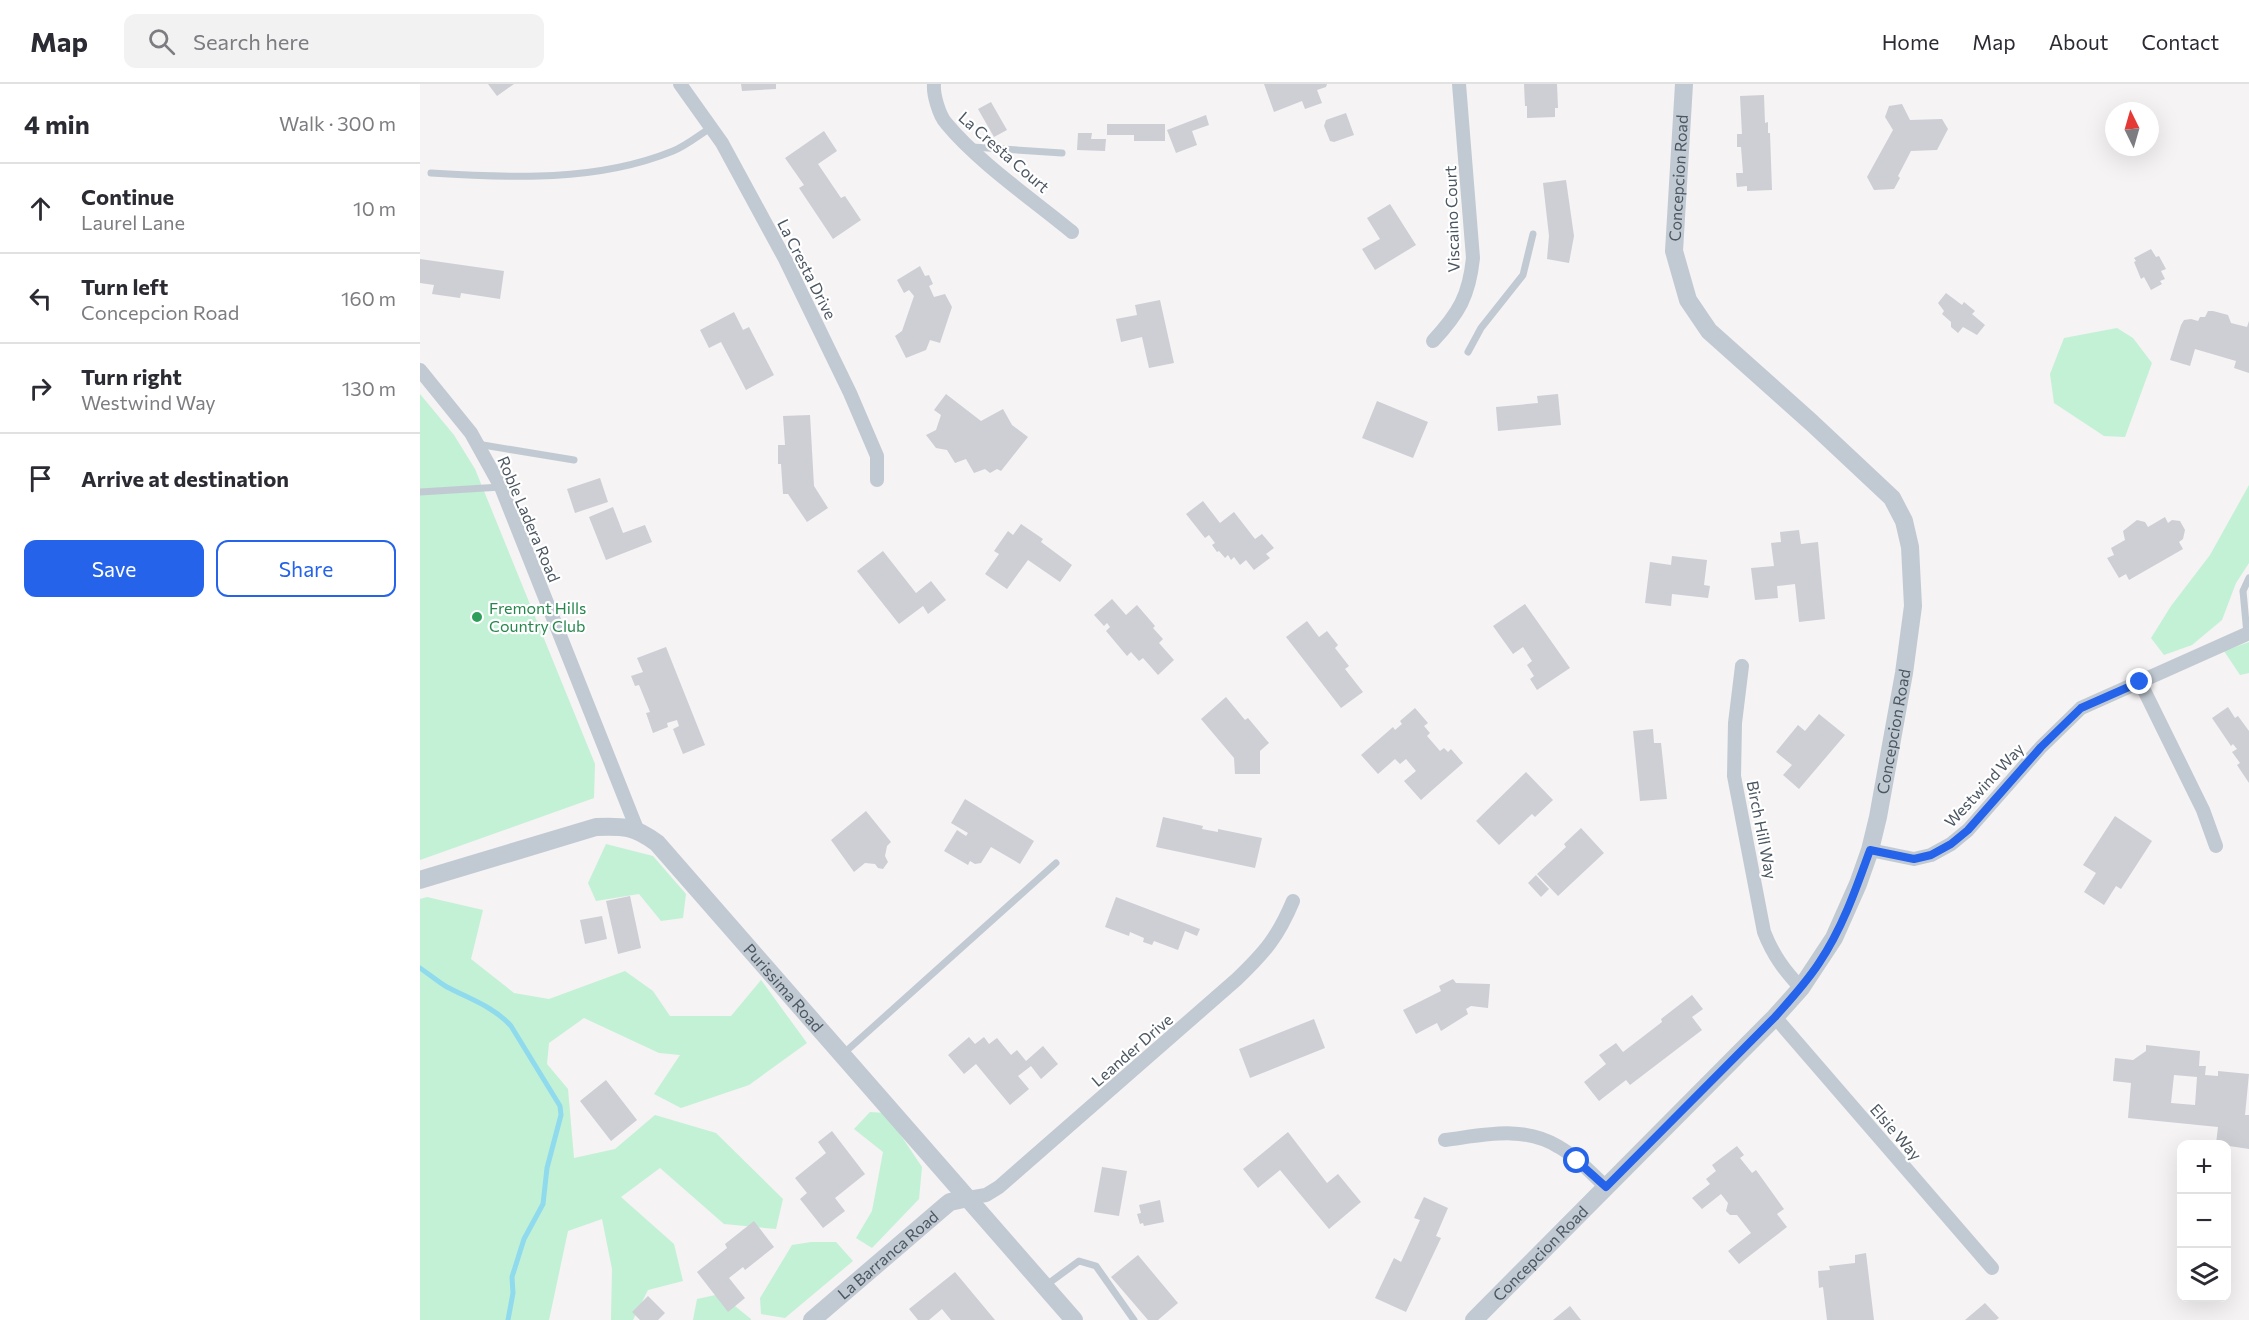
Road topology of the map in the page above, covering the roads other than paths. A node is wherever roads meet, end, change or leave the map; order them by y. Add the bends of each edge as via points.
1 (680, 84) edge
2 (934, 84) edge
3 (1459, 84) edge
4 (1684, 84) edge
5 (712, 127) junction
6 (970, 147) junction
7 (1062, 153) dead end
8 (431, 173) dead end
9 (1072, 232) dead end
10 (1533, 234) dead end
11 (1433, 341) dead end
12 (1468, 352) dead end
13 (420, 370) edge
14 (477, 444) junction
15 (574, 460) dead end
16 (877, 480) dead end
17 (501, 487) junction
18 (420, 492) edge
19 (2249, 578) edge
20 (2248, 633) edge
21 (1742, 666) dead end
22 (2140, 682) junction
23 (636, 829) junction
24 (2217, 846) dead end
25 (1870, 850) junction
26 (1056, 863) dead end
27 (420, 880) edge
28 (1293, 901) dead end
29 (1801, 988) junction
30 (1775, 1017) junction
31 (843, 1054) junction
32 (1445, 1140) dead end
33 (1606, 1187) junction
34 (968, 1198) junction
35 (1992, 1268) dead end
36 (1045, 1286) junction
37 (812, 1320) edge
38 (1074, 1320) edge
39 (1134, 1320) edge
40 (1474, 1320) edge

1 - 5 street, La Cresta Drive
2 - 6 street, La Cresta Court via 944,121
3 - 11 street, Viscaino Court via 1473,258 1470,285 1452,321
4 - 25 street, Concepcion Road via 1674,251 1688,300 1709,332 1892,498 1904,521 1913,606 1888,766
5 - 8 lane via 675,150 633,165 501,178
5 - 16 street, La Cresta Drive via 785,259 850,393 877,456
6 - 7 lane
6 - 9 street, La Cresta Court
10 - 12 lane via 1523,275 1481,328
13 - 14 street, Roble Ladera Road
14 - 15 lane
14 - 17 street, Roble Ladera Road
17 - 18 lane
17 - 23 street, Roble Ladera Road
19 - 20 lane via 2243,591
20 - 22 street, Westwind Way
21 - 29 street, Birch Hill Way via 1734,776 1764,932 1781,967
22 - 24 street
22 - 25 street, Westwind Way via 2081,708 1951,844 1914,859
23 - 27 street via 596,827
23 - 31 street, Purissima Road via 657,843
25 - 29 street, Concepcion Road via 1834,938
26 - 31 lane
28 - 34 street, Leander Drive via 1276,938 1237,979 999,1187 986,1195
29 - 30 street, Concepcion Road
30 - 33 street, Concepcion Road
30 - 35 street, Elsie Way
31 - 34 street, Purissima Road
32 - 33 street via 1499,1133 1544,1139 1561,1148
33 - 40 street, Concepcion Road
34 - 36 street, Purissima Road
34 - 37 street, La Barranca Road via 950,1202
36 - 38 street, Purissima Road
36 - 39 lane via 1079,1261 1096,1266

